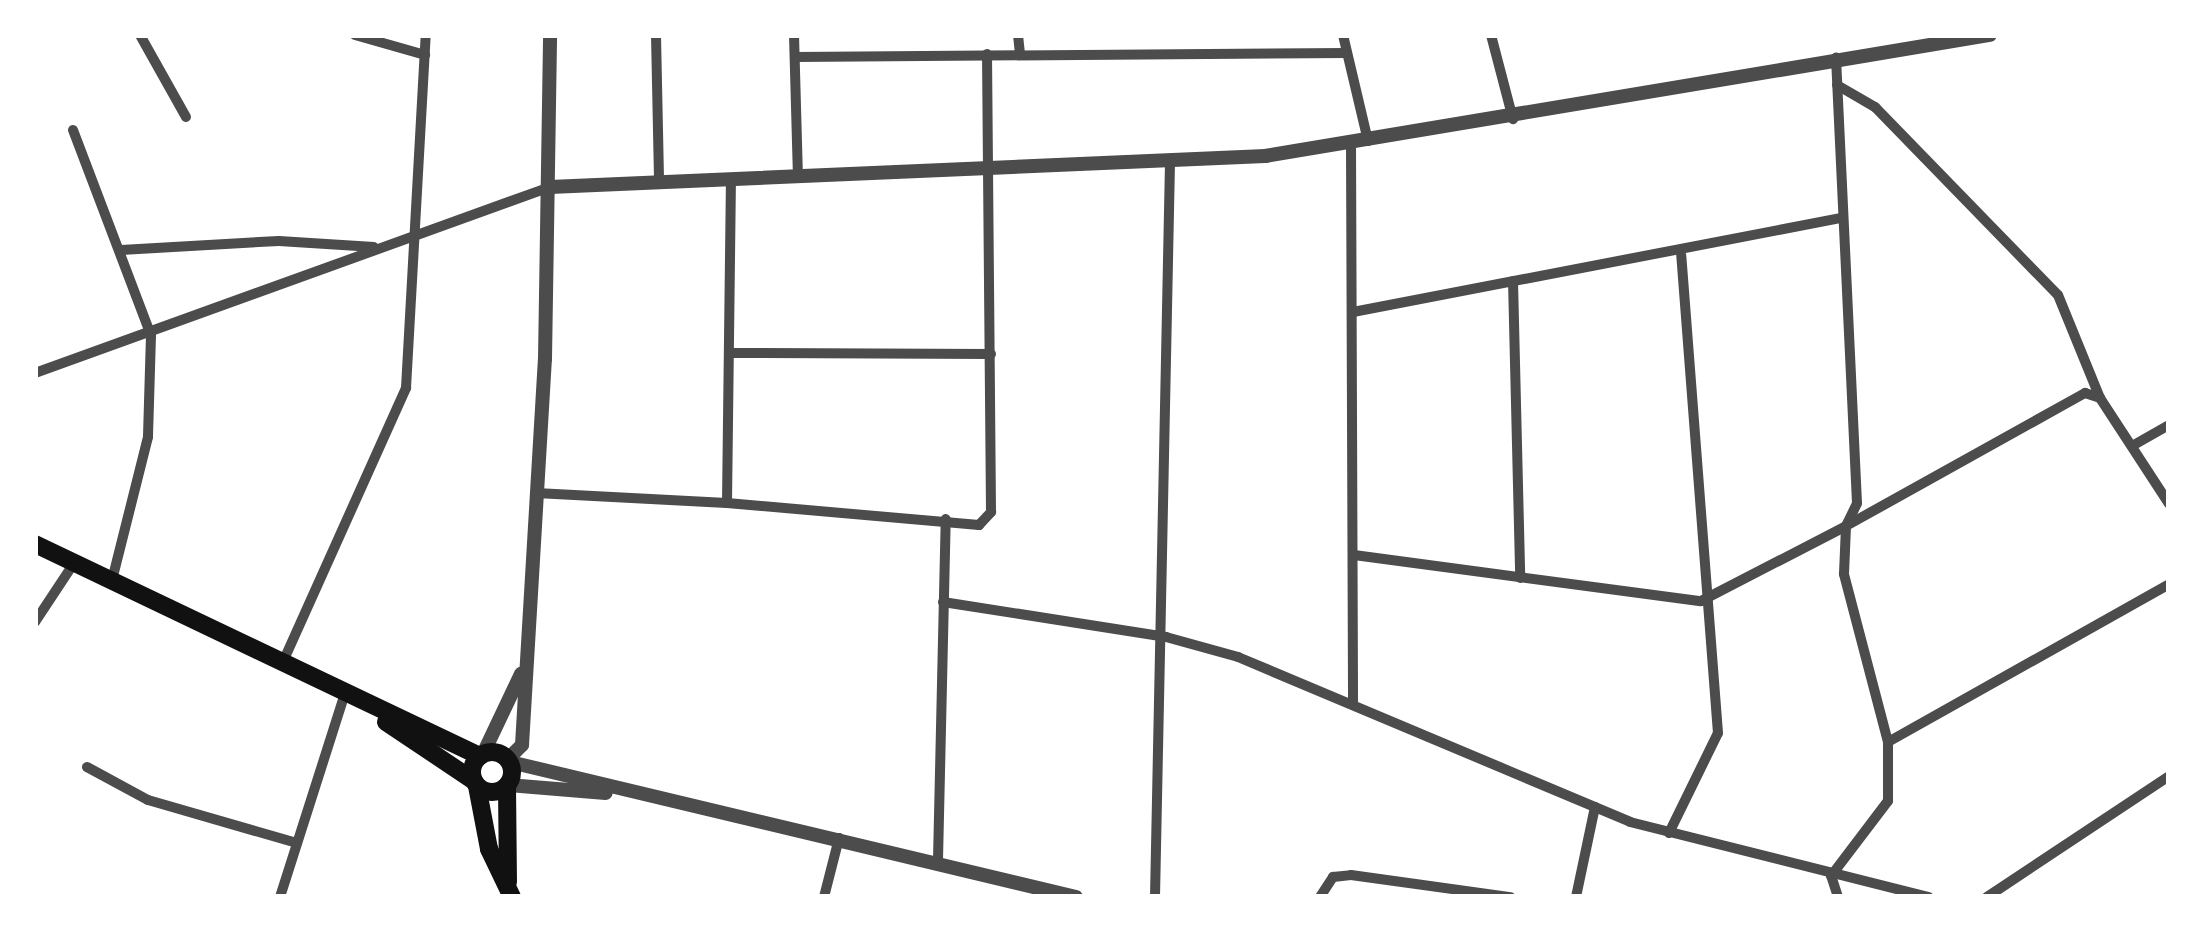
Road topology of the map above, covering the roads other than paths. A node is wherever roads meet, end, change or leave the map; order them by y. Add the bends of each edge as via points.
1 (140, 35) edge
2 (355, 35) edge
3 (426, 35) edge
4 (550, 35) edge
5 (656, 35) edge
6 (794, 35) edge
7 (1018, 35) edge
8 (1343, 35) edge
9 (1491, 35) edge
10 (1990, 35) edge
11 (988, 54) junction
12 (1020, 54) junction
13 (1347, 54) junction
14 (425, 55) junction
15 (794, 57) junction
16 (1836, 57) junction
17 (1837, 85) junction
18 (186, 117) dead end
19 (1514, 120) junction
20 (74, 130) dead end
21 (1368, 141) junction
22 (1351, 145) junction
23 (1170, 162) junction
24 (990, 167) junction
25 (798, 175) junction
26 (732, 178) junction
27 (660, 182) junction
28 (550, 187) junction
29 (1840, 218) junction
30 (419, 230) junction
31 (376, 247) junction
32 (121, 250) junction
33 (1681, 255) junction
34 (1514, 281) junction
35 (1353, 312) junction
36 (151, 335) junction
37 (730, 352) junction
38 (990, 354) junction
39 (35, 373) edge
40 (2100, 398) junction
41 (2169, 425) edge
42 (2132, 446) junction
43 (536, 493) junction
44 (727, 503) junction
45 (2169, 504) edge
46 (946, 519) junction
47 (1846, 526) junction
48 (35, 544) edge
49 (1354, 555) junction
50 (74, 563) junction
51 (1520, 578) junction
52 (112, 580) junction
53 (2169, 584) edge
54 (1701, 601) junction
55 (944, 602) junction
56 (35, 622) edge
57 (1166, 637) junction
58 (282, 664) junction
59 (524, 668) junction
60 (343, 698) junction
61 (1353, 701) junction
62 (374, 713) junction
63 (1888, 742) junction
64 (481, 755) junction
65 (509, 761) junction
66 (88, 767) dead end
67 (2169, 776) edge
68 (476, 784) junction
69 (508, 786) junction
70 (612, 793) junction
71 (1595, 807) junction
72 (1668, 833) junction
73 (840, 837) junction
74 (297, 843) junction
75 (938, 860) junction
76 (1831, 876) junction
77 (510, 892) edge
78 (280, 897) edge
79 (824, 897) edge
80 (1076, 897) edge
81 (1155, 897) edge
82 (1320, 897) edge
83 (1510, 897) edge
84 (1576, 897) edge
85 (1838, 897) edge
86 (1930, 897) edge
87 (1987, 897) edge

1 - 18 street
2 - 14 street
3 - 14 street
4 - 28 street
5 - 27 street
6 - 15 street
7 - 12 street
8 - 13 street
9 - 19 street
10 - 16 street
11 - 12 street
11 - 15 street
11 - 24 street
12 - 13 street
13 - 21 street
14 - 30 street
15 - 25 street
16 - 17 street
16 - 19 street
17 - 29 street
17 - 40 street via 1875,107 2058,294
19 - 21 street
20 - 32 street
21 - 22 street
22 - 23 street
22 - 35 street
23 - 24 street
23 - 57 street
24 - 25 street
24 - 38 street
25 - 26 street
26 - 27 street
26 - 37 street
27 - 28 street
28 - 30 street
28 - 43 street
29 - 33 street
29 - 47 street via 1858,504
30 - 31 street
30 - 58 street via 399,415
31 - 32 street via 280,241
31 - 36 street
32 - 36 street
33 - 34 street
33 - 54 street
34 - 35 street
34 - 51 street
35 - 49 street
36 - 39 street
36 - 52 street via 148,438
37 - 38 street
37 - 44 street
38 - 46 street via 991,512 979,525
40 - 42 street
40 - 47 street via 2069,396
41 - 42 street
42 - 45 street
43 - 44 street
43 - 59 street
44 - 46 street
46 - 55 street
47 - 54 street
47 - 63 street via 1844,574
48 - 50 main road
49 - 51 street
49 - 61 street
50 - 52 main road
50 - 56 street
51 - 54 street
52 - 58 main road
53 - 63 street
54 - 72 street via 1718,733
55 - 57 street
55 - 75 street
57 - 61 street
57 - 81 street
58 - 60 main road
59 - 64 street
59 - 65 street via 522,745
60 - 62 main road
60 - 74 street
61 - 71 street
62 - 64 main road
62 - 68 main road
63 - 76 street via 1888,800
64 - 65 main road
64 - 68 main road
65 - 69 main road
65 - 70 street
66 - 74 street via 148,800
67 - 87 street
68 - 69 main road
68 - 77 main road via 489,850
69 - 70 street
69 - 77 main road
70 - 73 street
71 - 72 street
71 - 84 street
72 - 76 street
73 - 75 street
73 - 79 street
74 - 78 street
75 - 80 street
76 - 85 street
76 - 86 street
82 - 83 street via 1333,877 1351,875

